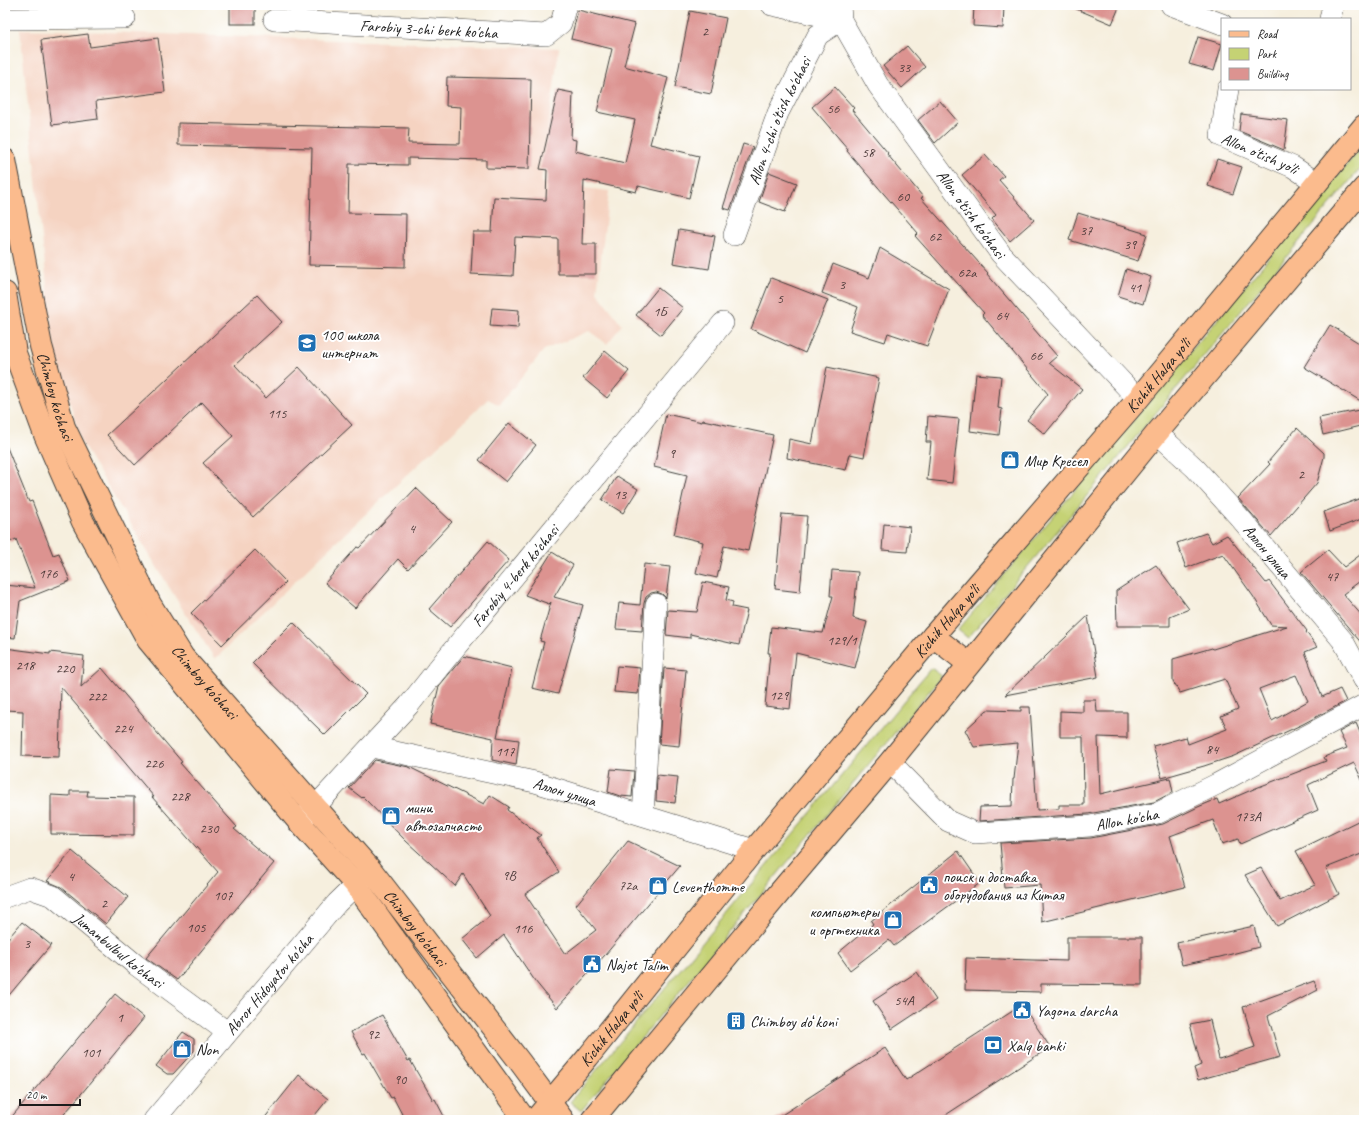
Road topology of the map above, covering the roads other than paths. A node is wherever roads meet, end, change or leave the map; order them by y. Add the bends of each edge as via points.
1 (566, 5) edge
2 (772, 5) edge
3 (1171, 5) edge
4 (1333, 5) edge
5 (841, 13) edge
6 (126, 18) dead end
7 (1330, 18) edge
8 (5, 19) edge
9 (274, 20) dead end
10 (1221, 24) edge
11 (1228, 90) edge
12 (1364, 126) edge
13 (5, 160) edge
14 (1317, 184) junction
15 (1364, 188) edge
16 (734, 234) dead end
17 (5, 292) edge
18 (723, 323) dead end
19 (40, 346) junction
20 (10, 353) edge
21 (1138, 399) junction
22 (1157, 434) junction
23 (656, 604) dead end
24 (933, 636) junction
25 (969, 664) junction
26 (1364, 680) edge
27 (1364, 705) edge
28 (372, 747) junction
29 (890, 762) junction
30 (315, 808) junction
31 (643, 815) junction
32 (300, 822) junction
33 (754, 850) junction
34 (371, 870) junction
35 (355, 884) junction
36 (5, 897) edge
37 (227, 1032) junction
38 (549, 1102) junction
39 (154, 1120) edge
40 (525, 1120) edge
41 (535, 1120) edge
42 (563, 1120) edge
43 (592, 1120) edge

1 - 9 street, Farobiy 3-chi berk ko'cha via 561,23 546,35
2 - 5 street
3 - 10 street
4 - 7 street
5 - 16 street, Allon 4-chi o'tish ko'chasi via 818,35 778,113
5 - 21 street, Allon o'tish ko'chasi via 878,85 1001,254
6 - 8 street
11 - 14 street, Allon o'tish yo'li via 1221,136 1293,167
12 - 14 main road, Kichik Halqa yo'li
13 - 19 main road, Chimboy ko'chasi
14 - 21 main road, Kichik Halqa yo'li
15 - 22 main road
17 - 20 main road, Chimboy ko'chasi
18 - 28 street, Farobiy 4-berk ko'chasi
19 - 20 street
19 - 30 main road, Chimboy ko'chasi via 64,427 154,611 183,657
20 - 32 main road, Chimboy ko'chasi via 83,522 148,640
21 - 24 main road, Kichik Halqa yo'li
22 - 25 main road
22 - 26 street, Аллон улица via 1195,468 1241,519 1343,641
23 - 31 street
24 - 25 main road
24 - 33 main road, Kichik Halqa yo'li
25 - 29 main road
27 - 29 street, Allon ko'cha via 1158,813 1090,826 975,833 948,821
28 - 30 street, Farobiy 4-berk ko'chasi
28 - 31 street, Аллон улица via 535,782
29 - 43 main road
30 - 32 street, Farobiy 4-berk ko'chasi
30 - 34 main road, Chimboy ko'chasi
31 - 33 street, Аллон улица
32 - 35 main road, Chimboy ko'chasi
33 - 38 main road, Kichik Halqa yo'li
34 - 35 street, Abror Hidoyatov ko'cha
34 - 38 main road, Chimboy ko'chasi
35 - 37 street, Abror Hidoyatov ko'cha
35 - 40 main road, Chimboy ko'chasi
36 - 37 street, Jumanbulbul ko'chasi via 30,888 53,896 136,965
37 - 39 street, Abror Hidoyatov ko'cha
38 - 41 main road, Kichik Halqa yo'li
38 - 42 main road, Chimboy ko'chasi

